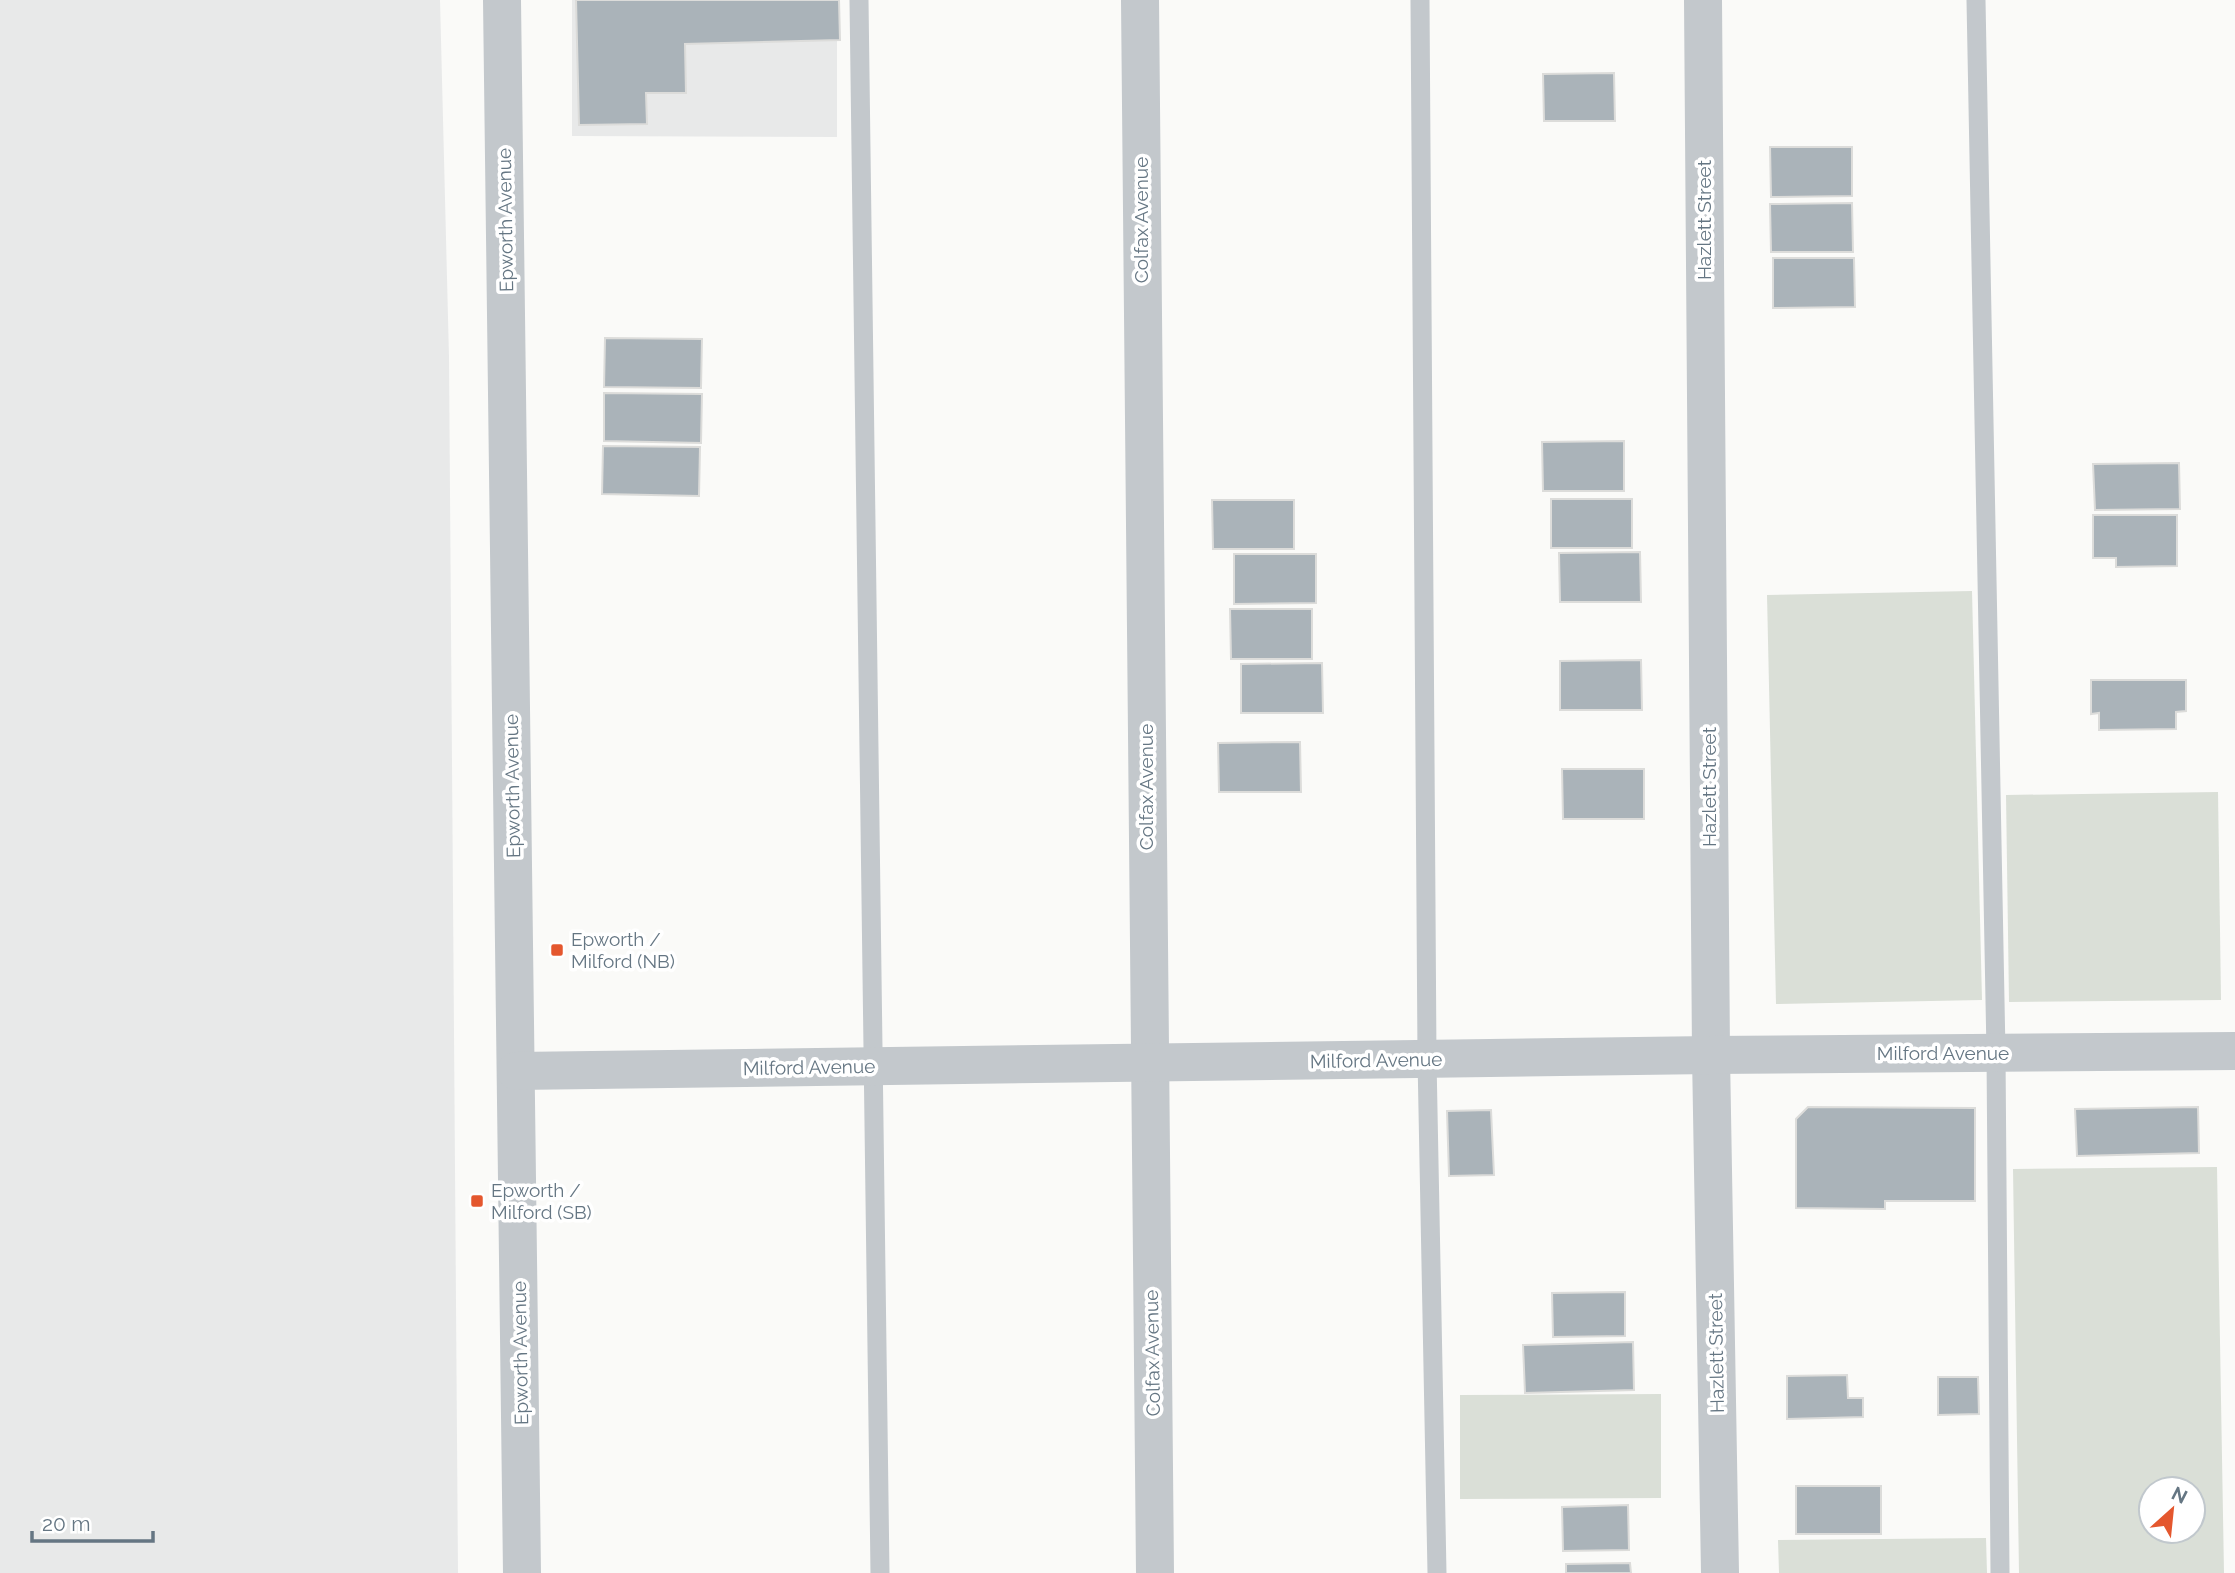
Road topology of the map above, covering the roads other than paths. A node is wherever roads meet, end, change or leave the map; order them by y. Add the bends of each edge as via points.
1 (502, 0) edge
2 (859, 0) edge
3 (1140, 0) edge
4 (1420, 0) edge
5 (1703, 0) edge
6 (1976, 0) edge
7 (2235, 1051) edge
8 (1996, 1053) junction
9 (1711, 1055) junction
10 (1427, 1059) junction
11 (1149, 1063) junction
12 (872, 1066) junction
13 (516, 1071) junction
14 (522, 1573) edge
15 (880, 1573) edge
16 (1155, 1573) edge
17 (1437, 1573) edge
18 (1720, 1573) edge
19 (2000, 1573) edge

1 - 13 street, Epworth Avenue
2 - 12 lane
3 - 11 street, Colfax Avenue
4 - 10 lane
5 - 9 street, Hazlett Street
6 - 8 lane
7 - 8 street, Milford Avenue
8 - 9 street, Milford Avenue
8 - 19 lane
9 - 10 street, Milford Avenue
9 - 18 street, Hazlett Street
10 - 11 street, Milford Avenue
10 - 17 lane
11 - 12 street, Milford Avenue
11 - 16 street, Colfax Avenue
12 - 13 street, Milford Avenue
12 - 15 lane
13 - 14 street, Epworth Avenue

